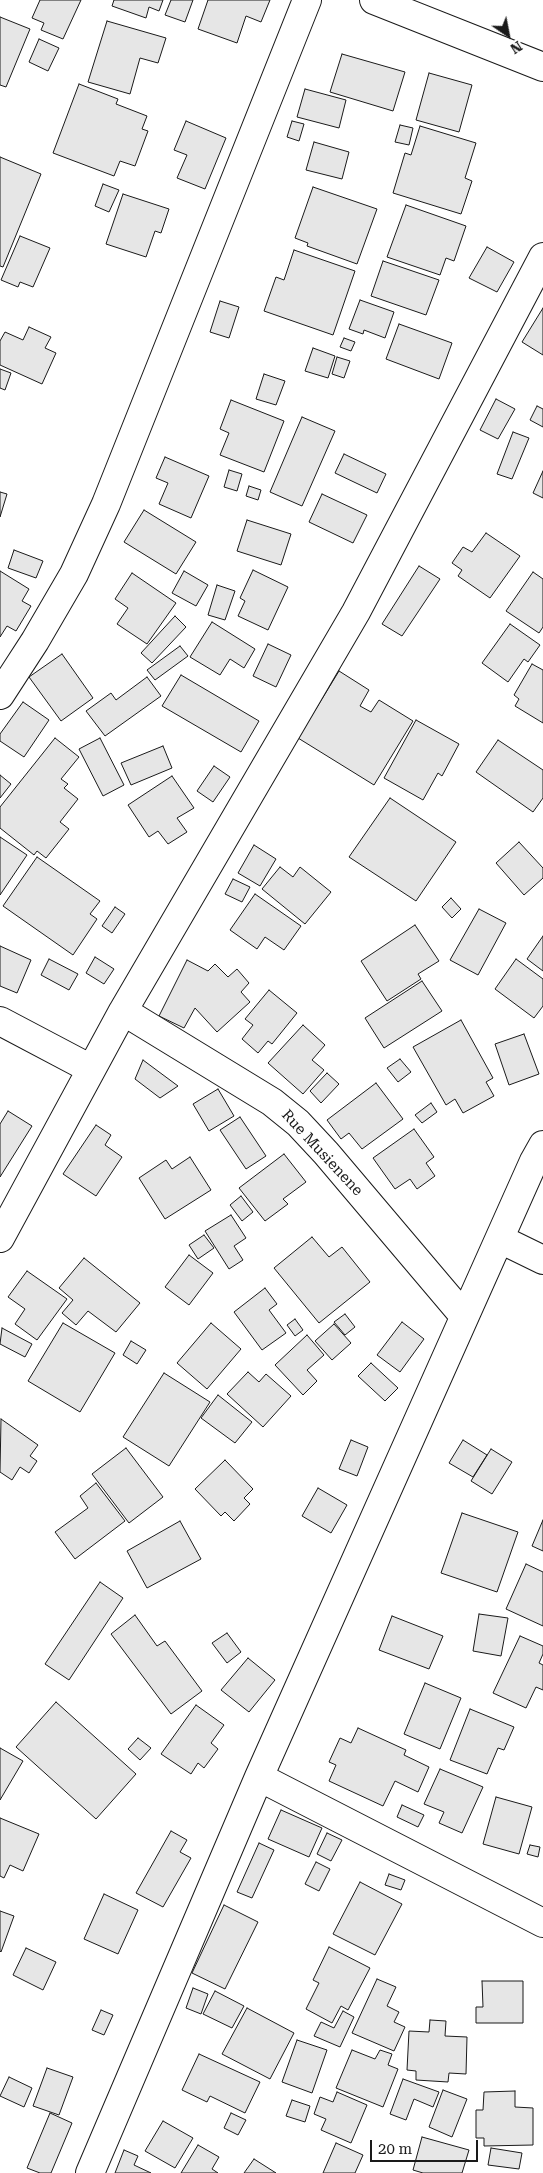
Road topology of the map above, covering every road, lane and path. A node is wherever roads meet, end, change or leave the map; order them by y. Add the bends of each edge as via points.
1 (307, 0) edge
2 (374, 0) edge
3 (543, 67) edge
4 (543, 257) edge
5 (0, 695) edge
6 (123, 1011) junction
7 (0, 1021) edge
8 (91, 1069) junction
9 (543, 1145) edge
10 (0, 1238) edge
11 (500, 1239) junction
12 (543, 1260) edge
13 (464, 1316) junction
14 (259, 1777) junction
15 (541, 1917) edge
16 (90, 2173) edge

1 - 5 street via 106,504 74,574
2 - 3 street
4 - 6 street via 356,612
6 - 8 street
6 - 13 street, Rue Musienene via 272,1102 298,1123
7 - 8 street
8 - 10 street
9 - 11 street
11 - 12 street
11 - 13 street
13 - 14 street
14 - 15 street
14 - 16 street

